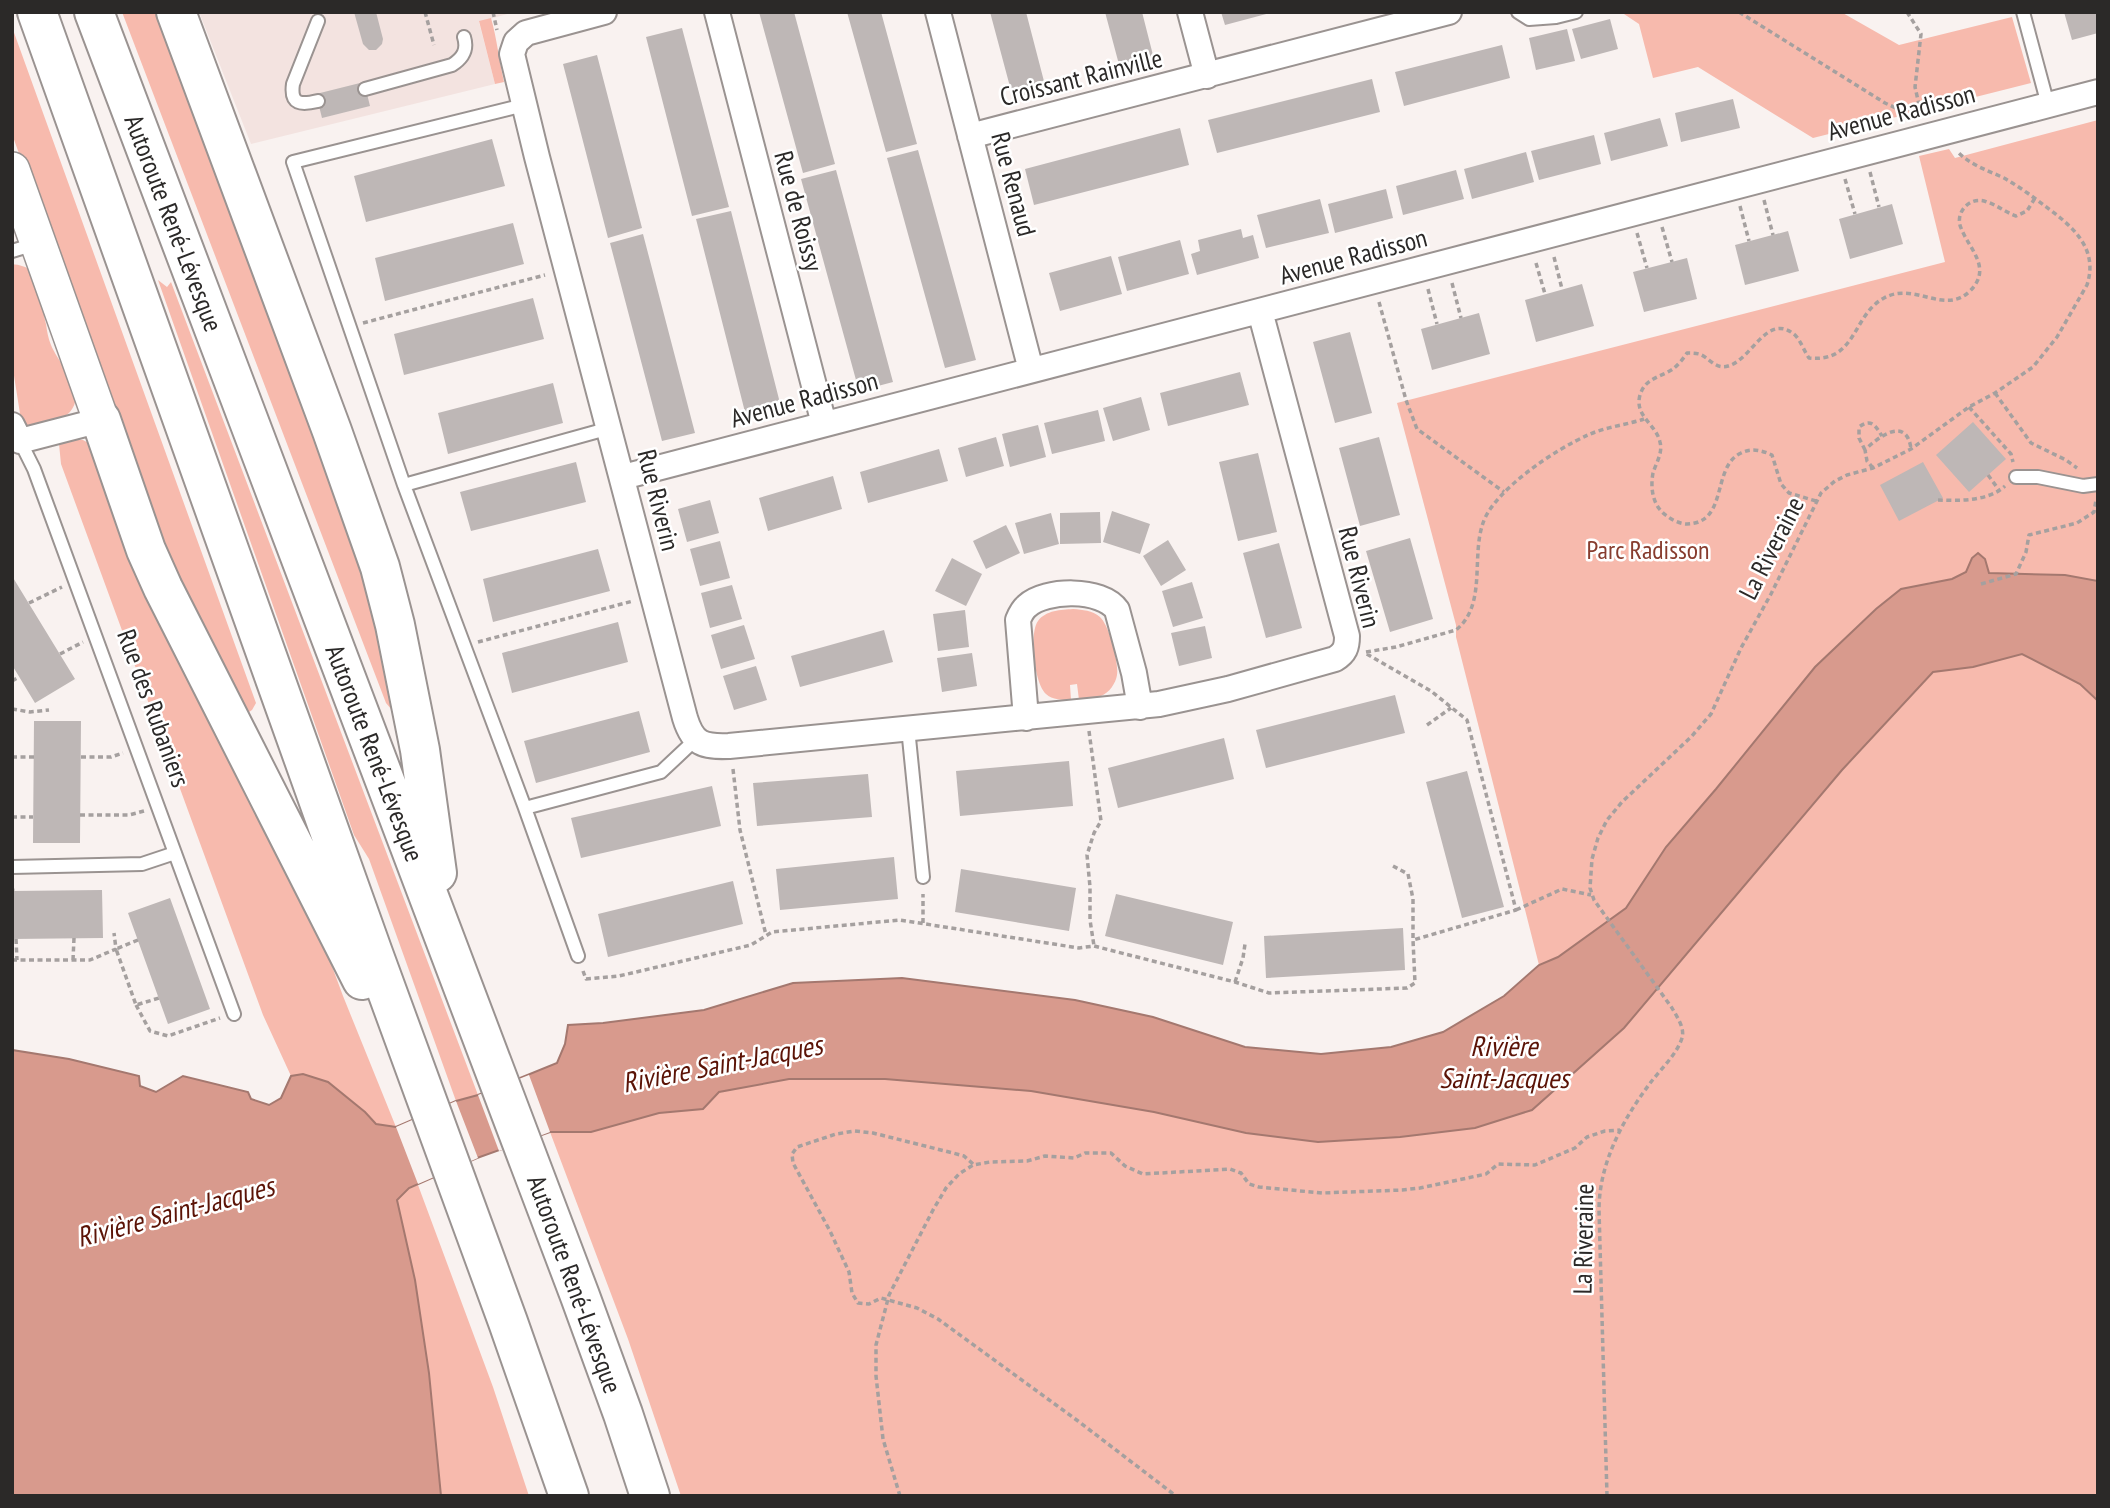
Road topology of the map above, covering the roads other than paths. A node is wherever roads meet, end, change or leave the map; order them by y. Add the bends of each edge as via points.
1 (176, 12) edge
2 (604, 12) edge
3 (717, 12) edge
4 (938, 12) edge
5 (1190, 12) edge
6 (1449, 12) edge
7 (1518, 12) edge
8 (1576, 12) edge
9 (2023, 12) edge
10 (96, 18) edge
11 (318, 22) dead end
12 (42, 27) edge
13 (464, 37) dead end
14 (1207, 76) junction
15 (365, 89) dead end
16 (2098, 92) edge
17 (318, 102) dead end
18 (524, 105) junction
19 (2048, 105) junction
20 (970, 136) junction
21 (12, 170) edge
22 (25, 247) edge
23 (1260, 311) junction
24 (1031, 370) junction
25 (101, 421) junction
26 (824, 424) junction
27 (610, 428) junction
28 (15, 436) edge
29 (623, 477) junction
30 (2016, 477) dead end
31 (2098, 484) edge
32 (404, 485) junction
33 (1140, 707) junction
34 (1026, 718) junction
35 (908, 728) junction
36 (695, 740) junction
37 (525, 808) junction
38 (175, 853) junction
39 (12, 867) edge
40 (923, 877) road end
41 (447, 944) junction
42 (578, 956) road end
43 (234, 1014) road end
44 (431, 1112) junction
45 (569, 1496) edge
46 (650, 1496) edge

1 - 41 highway via 380,567 420,750
2 - 18 street, Rue Riverin via 531,31 518,39 512,54
3 - 26 street, Rue de Roissy
4 - 20 street, Rue Renaud
5 - 14 street, Croissant Rainville
6 - 14 street, Croissant Rainville
7 - 8 lane via 1529,19
9 - 19 lane
10 - 41 highway, Autoroute René-Lévesque
11 - 17 lane via 292,93 298,102
12 - 44 highway
13 - 15 lane via 466,50 452,65
14 - 20 street, Croissant Rainville
16 - 19 street, Avenue Radisson
18 - 27 street, Rue Riverin
18 - 32 lane via 293,162
19 - 23 street, Avenue Radisson
20 - 24 street, Rue Renaud
21 - 22 main road
22 - 25 main road
23 - 24 street, Avenue Radisson
23 - 33 street, Rue Riverin via 1347,644 1335,659
24 - 26 street, Avenue Radisson
25 - 28 street
25 - 44 highway via 163,588
26 - 29 street, Avenue Radisson
27 - 29 street, Rue Riverin
27 - 32 lane
28 - 38 lane, Rue des Rubaniers via 34,470
29 - 36 street, Rue Riverin via 685,718
30 - 31 lane
32 - 37 lane
33 - 34 street, Rue Riverin
33 - 34 street via 1117,610 1102,597 1070,594 1033,601 1018,620
34 - 35 street, Rue Riverin
35 - 36 street, Rue Riverin via 729,746
35 - 40 lane
36 - 37 lane via 661,772
37 - 42 lane
38 - 39 lane via 142,864
38 - 43 lane, Rue des Rubaniers
41 - 46 highway, Autoroute René-Lévesque via 609,1373
44 - 45 highway

